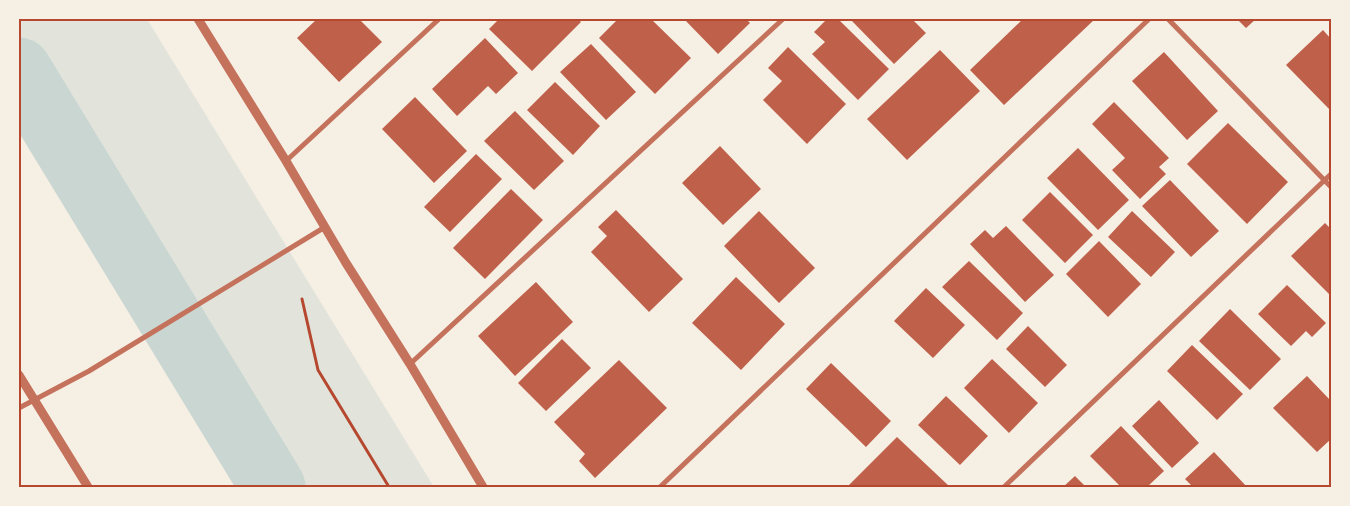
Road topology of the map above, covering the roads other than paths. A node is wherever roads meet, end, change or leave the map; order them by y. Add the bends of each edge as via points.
1 (198, 19) edge
2 (439, 19) edge
3 (783, 19) edge
4 (1149, 19) edge
5 (1168, 19) edge
6 (286, 161) junction
7 (1331, 174) edge
8 (1324, 180) junction
9 (1331, 187) edge
10 (325, 227) junction
11 (410, 364) junction
12 (19, 375) edge
13 (34, 399) junction
14 (19, 408) edge
15 (88, 487) edge
16 (483, 487) edge
17 (660, 487) edge
18 (1004, 487) edge

1 - 6 street
2 - 6 street
3 - 11 street
4 - 17 street
5 - 8 street
6 - 10 street
7 - 8 street
8 - 9 street
8 - 18 street
10 - 11 street
10 - 13 street via 89,371
11 - 16 street
12 - 13 street
13 - 14 street
13 - 15 street

